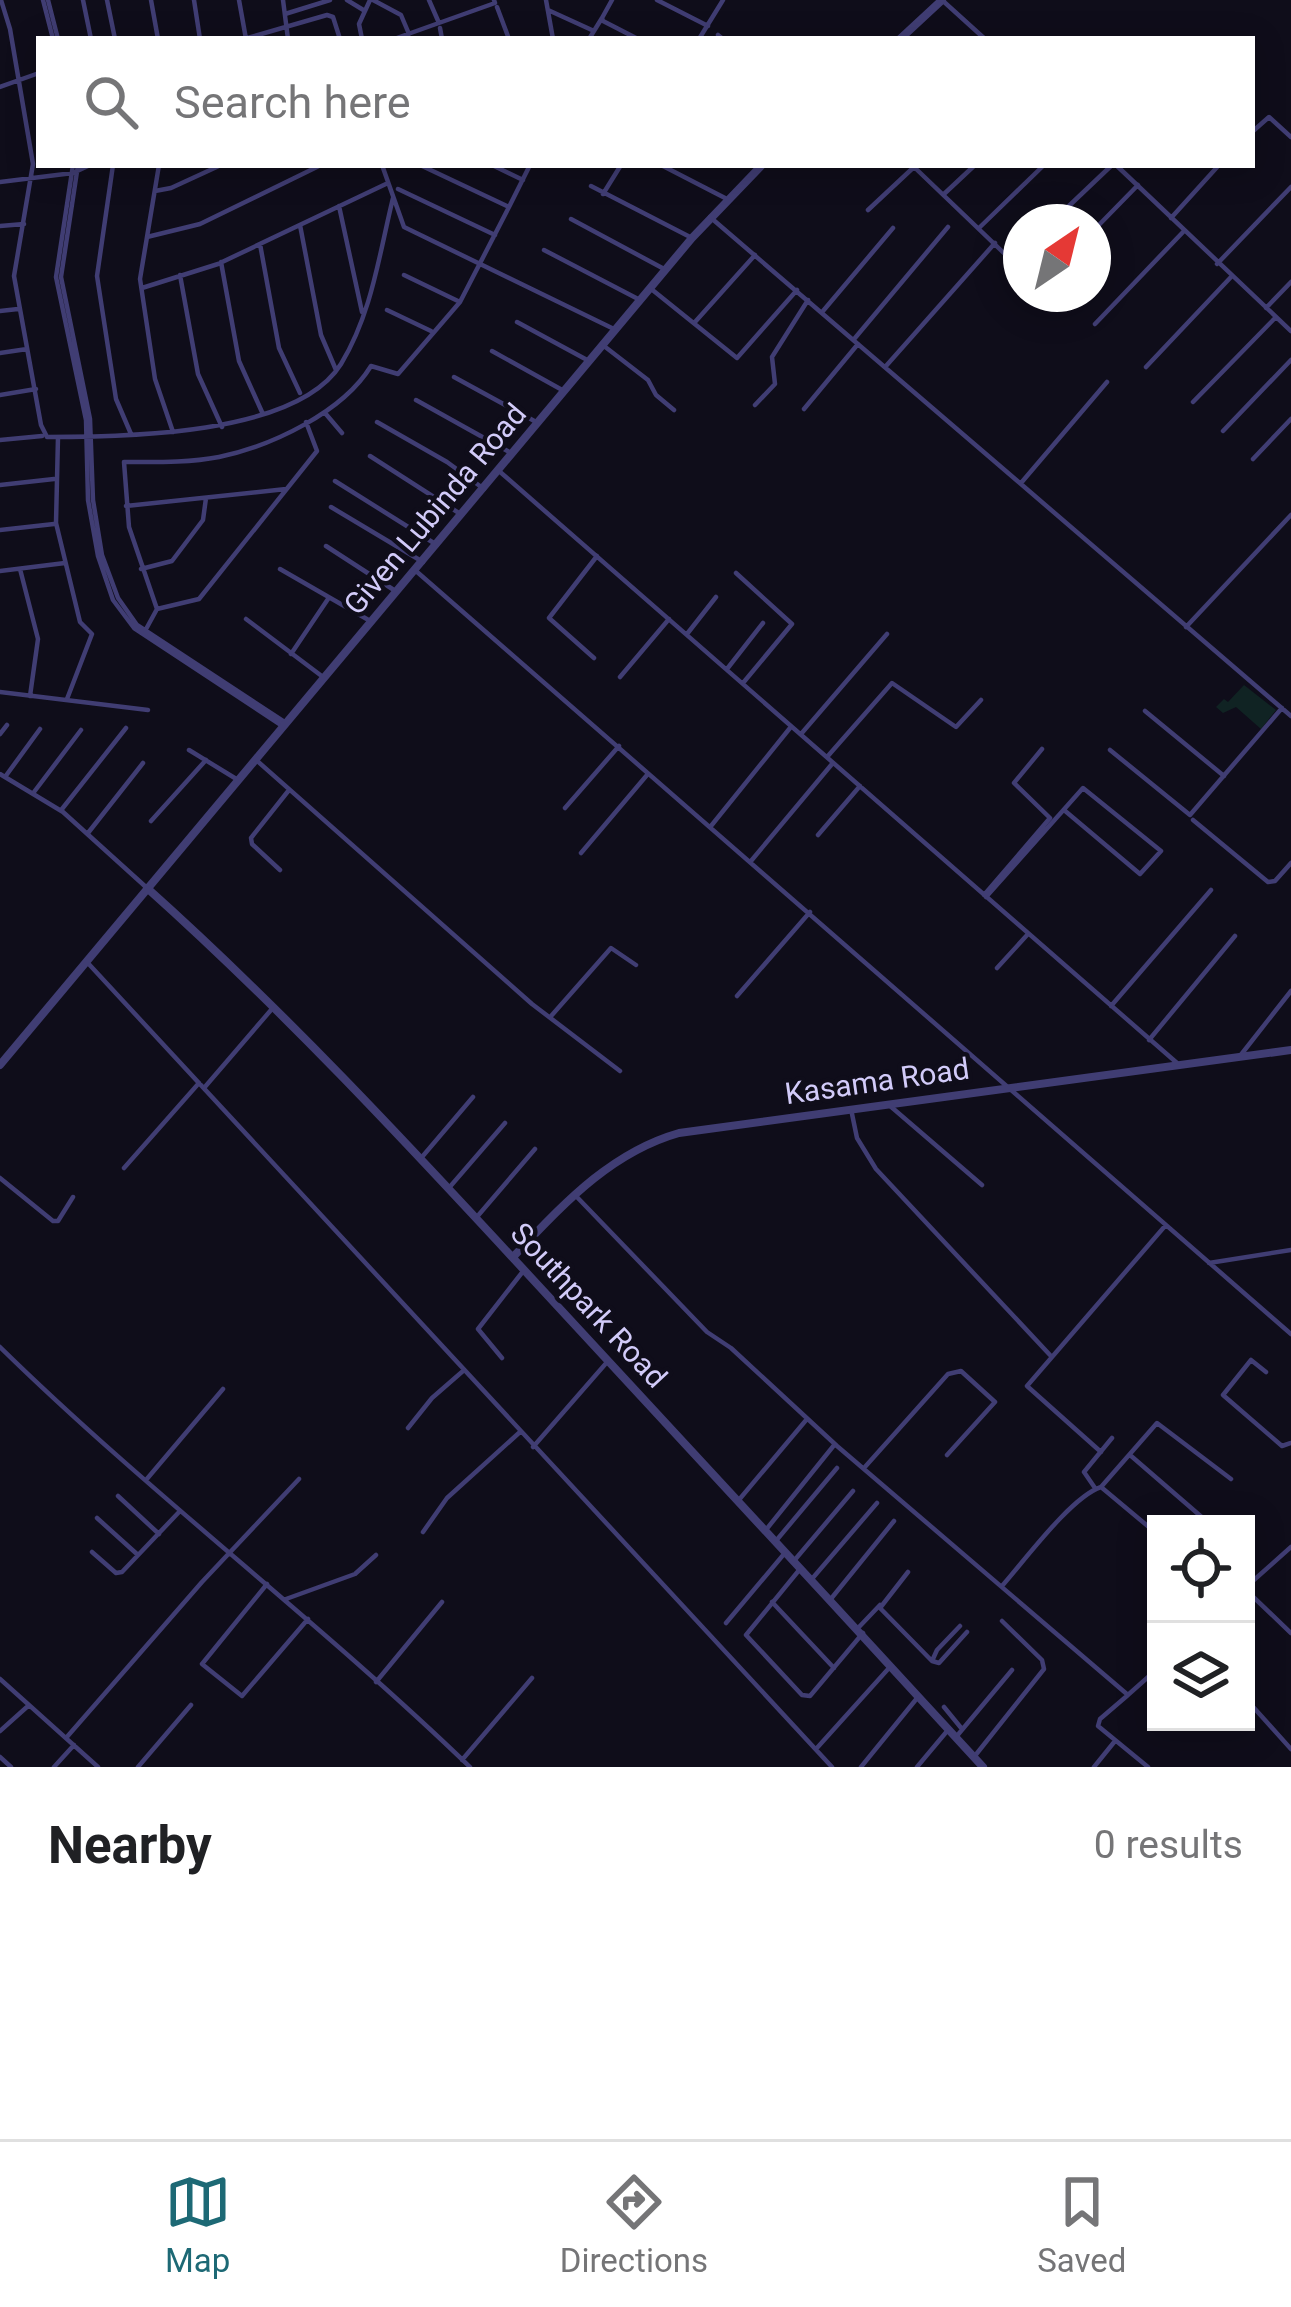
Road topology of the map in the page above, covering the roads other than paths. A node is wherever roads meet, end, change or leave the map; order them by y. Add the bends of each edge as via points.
1 (1, 0) edge
2 (46, 0) edge
3 (83, 0) edge
4 (106, 0) edge
5 (151, 0) edge
6 (194, 0) edge
7 (238, 0) edge
8 (283, 0) edge
9 (330, 0) edge
10 (347, 0) edge
11 (372, 0) edge
12 (429, 0) edge
13 (463, 0) edge
14 (546, 0) edge
15 (612, 0) edge
16 (656, 0) edge
17 (723, 0) edge
18 (921, 0) edge
19 (667, 2) edge
20 (939, 2) edge
21 (496, 4) edge
22 (548, 10) junction
23 (365, 11) junction
24 (468, 13) junction
25 (285, 14) junction
26 (602, 18) junction
27 (285, 26) junction
28 (439, 26) junction
29 (708, 26) junction
30 (594, 31) junction
31 (409, 34) junction
32 (54, 36) edge
33 (90, 36) edge
34 (114, 36) edge
35 (157, 36) edge
36 (200, 36) edge
37 (244, 36) edge
38 (254, 36) edge
39 (287, 36) edge
40 (339, 36) edge
41 (361, 36) edge
42 (403, 36) edge
43 (441, 36) edge
44 (508, 36) edge
45 (553, 36) edge
46 (591, 36) edge
47 (633, 36) edge
48 (701, 36) edge
49 (903, 36) edge
50 (981, 36) edge
51 (36, 74) edge
52 (19, 80) junction
53 (0, 87) edge
54 (1255, 129) edge
55 (1291, 137) edge
56 (76, 168) edge
57 (113, 168) edge
58 (159, 168) edge
59 (214, 168) edge
60 (315, 168) edge
61 (383, 168) edge
62 (427, 168) edge
63 (440, 168) edge
64 (498, 168) edge
65 (529, 168) edge
66 (619, 168) edge
67 (668, 168) edge
68 (755, 168) edge
69 (911, 168) edge
70 (915, 168) edge
71 (972, 168) edge
72 (1041, 168) edge
73 (1111, 168) edge
74 (1118, 168) edge
75 (1217, 168) edge
76 (438, 173) junction
77 (33, 179) junction
78 (523, 180) junction
79 (0, 182) edge
80 (388, 183) junction
81 (1138, 185) junction
82 (591, 186) dead end
83 (1291, 187) edge
84 (398, 189) dead end
85 (155, 191) junction
86 (603, 194) junction
87 (944, 194) junction
88 (393, 198) junction
89 (727, 199) junction
90 (1072, 204) edge
91 (339, 206) junction
92 (509, 208) junction
93 (868, 210) dead end
94 (1111, 213) edge
95 (710, 218) junction
96 (1171, 218) junction
97 (571, 219) dead end
98 (24, 224) junction
99 (300, 225) junction
100 (0, 226) edge
101 (948, 227) dead end
102 (979, 227) junction
103 (893, 228) dead end
104 (1184, 231) junction
105 (495, 236) junction
106 (147, 237) junction
107 (692, 238) junction
108 (995, 243) junction
109 (260, 244) junction
110 (544, 250) dead end
111 (1003, 250) edge
112 (755, 255) junction
113 (221, 262) junction
114 (481, 264) junction
115 (1217, 264) junction
116 (14, 266) junction
117 (0, 268) edge
118 (666, 269) junction
119 (180, 274) junction
120 (404, 275) dead end
121 (1231, 277) junction
122 (1291, 282) edge
123 (142, 288) junction
124 (650, 288) junction
125 (796, 290) junction
126 (640, 300) junction
127 (808, 300) junction
128 (460, 302) junction
129 (1266, 308) junction
130 (20, 309) junction
131 (387, 310) dead end
132 (0, 311) edge
133 (823, 312) junction
134 (364, 315) junction
135 (1276, 317) junction
136 (517, 322) dead end
137 (693, 324) junction
138 (1095, 324) dead end
139 (616, 330) junction
140 (1291, 331) edge
141 (432, 332) junction
142 (856, 341) junction
143 (603, 345) junction
144 (27, 349) junction
145 (492, 351) dead end
146 (0, 353) edge
147 (1291, 360) edge
148 (590, 361) junction
149 (886, 366) junction
150 (1146, 367) dead end
151 (336, 370) junction
152 (454, 376) dead end
153 (1107, 382) dead end
154 (35, 389) junction
155 (564, 391) junction
156 (0, 395) edge
157 (302, 396) junction
158 (416, 400) dead end
159 (1193, 402) dead end
160 (755, 405) dead end
161 (804, 409) dead end
162 (674, 410) dead end
163 (263, 413) junction
164 (326, 413) junction
165 (1291, 419) edge
166 (306, 422) junction
167 (377, 422) dead end
168 (538, 423) junction
169 (222, 427) junction
170 (1223, 431) dead end
171 (173, 432) junction
172 (342, 433) dead end
173 (131, 434) junction
174 (90, 435) junction
175 (44, 436) junction
176 (58, 437) junction
177 (0, 440) edge
178 (513, 454) junction
179 (370, 456) dead end
180 (1252, 459) dead end
181 (499, 471) junction
182 (56, 479) junction
183 (335, 481) dead end
184 (1021, 484) junction
185 (0, 485) edge
186 (286, 489) junction
187 (484, 490) junction
188 (206, 498) junction
189 (126, 506) junction
190 (331, 507) dead end
191 (1291, 514) edge
192 (462, 515) junction
193 (56, 523) junction
194 (0, 530) edge
195 (437, 545) junction
196 (326, 546) dead end
197 (597, 556) junction
198 (65, 563) junction
199 (419, 567) junction
200 (20, 569) junction
201 (141, 569) junction
202 (280, 569) dead end
203 (0, 572) edge
204 (736, 573) dead end
205 (397, 592) junction
206 (329, 597) junction
207 (716, 597) dead end
208 (157, 609) junction
209 (246, 619) dead end
210 (669, 619) junction
211 (372, 622) junction
212 (763, 623) dead end
213 (1186, 627) junction
214 (145, 633) junction
215 (687, 634) junction
216 (887, 634) dead end
217 (292, 654) junction
218 (594, 658) dead end
219 (727, 669) junction
220 (620, 677) dead end
221 (324, 678) junction
222 (743, 683) junction
223 (0, 692) edge
224 (30, 696) junction
225 (67, 699) junction
226 (981, 700) dead end
227 (1282, 708) junction
228 (148, 710) dead end
229 (1145, 711) dead end
230 (1291, 716) edge
231 (285, 724) junction
232 (7, 725) dead end
233 (792, 726) junction
234 (126, 728) dead end
235 (40, 729) dead end
236 (81, 730) dead end
237 (0, 734) edge
238 (801, 734) junction
239 (619, 746) junction
240 (1042, 749) dead end
241 (189, 750) dead end
242 (1110, 750) dead end
243 (255, 759) junction
244 (206, 760) junction
245 (830, 760) junction
246 (142, 763) dead end
247 (649, 773) junction
248 (3, 775) edge
249 (1224, 776) junction
250 (238, 780) junction
251 (860, 786) junction
252 (289, 790) junction
253 (34, 793) junction
254 (565, 808) dead end
255 (1064, 810) junction
256 (61, 811) junction
257 (1193, 820) dead end
258 (151, 821) dead end
259 (711, 826) junction
260 (88, 833) junction
261 (818, 836) dead end
262 (581, 853) dead end
263 (751, 861) junction
264 (1291, 863) edge
265 (280, 870) dead end
266 (147, 888) junction
267 (1211, 890) dead end
268 (985, 896) junction
269 (810, 912) junction
270 (1028, 934) junction
271 (1235, 935) dead end
272 (86, 962) junction
273 (636, 965) dead end
274 (997, 968) dead end
275 (1291, 991) edge
276 (737, 996) dead end
277 (275, 1006) junction
278 (1111, 1006) junction
279 (550, 1017) junction
280 (1149, 1040) junction
281 (1291, 1049) edge
282 (1240, 1056) junction
283 (0, 1065) edge
284 (1179, 1065) junction
285 (620, 1071) dead end
286 (202, 1085) junction
287 (1006, 1088) junction
288 (472, 1097) dead end
289 (889, 1105) junction
290 (850, 1109) junction
291 (505, 1123) dead end
292 (535, 1149) dead end
293 (420, 1160) junction
294 (124, 1168) dead end
295 (0, 1178) edge
296 (982, 1185) dead end
297 (448, 1189) junction
298 (575, 1195) junction
299 (74, 1197) dead end
300 (476, 1218) junction
301 (1165, 1226) junction
302 (1291, 1250) edge
303 (512, 1257) junction
304 (1209, 1263) junction
305 (524, 1270) junction
306 (1291, 1334) edge
307 (0, 1347) edge
308 (1050, 1355) junction
309 (502, 1358) dead end
310 (608, 1360) junction
311 (463, 1371) junction
312 (1266, 1372) dead end
313 (223, 1389) dead end
314 (807, 1419) junction
315 (408, 1428) dead end
316 (520, 1432) junction
317 (1112, 1438) dead end
318 (1291, 1443) edge
319 (835, 1444) junction
320 (533, 1447) junction
321 (1101, 1451) junction
322 (947, 1455) dead end
323 (1130, 1455) junction
324 (837, 1468) dead end
325 (864, 1468) junction
326 (299, 1479) dead end
327 (1231, 1479) dead end
328 (146, 1480) junction
329 (1098, 1488) junction
330 (854, 1491) dead end
331 (118, 1496) dead end
332 (738, 1501) junction
333 (877, 1503) dead end
334 (180, 1511) junction
335 (1199, 1515) edge
336 (97, 1518) dead end
337 (894, 1521) dead end
338 (1147, 1526) edge
339 (765, 1531) junction
340 (423, 1532) dead end
341 (159, 1534) junction
342 (775, 1542) junction
343 (1291, 1547) edge
344 (92, 1552) dead end
345 (228, 1552) junction
346 (784, 1553) junction
347 (138, 1555) junction
348 (376, 1555) dead end
349 (796, 1565) junction
350 (908, 1572) dead end
351 (811, 1580) junction
352 (1255, 1581) edge
353 (267, 1583) junction
354 (1002, 1586) junction
355 (1255, 1598) edge
356 (286, 1599) junction
357 (830, 1600) junction
358 (442, 1602) dead end
359 (772, 1602) junction
360 (880, 1605) junction
361 (308, 1619) junction
362 (1002, 1621) dead end
363 (726, 1623) dead end
364 (960, 1626) dead end
365 (860, 1631) junction
366 (967, 1632) dead end
367 (1291, 1633) edge
368 (932, 1661) junction
369 (892, 1664) junction
370 (834, 1669) junction
371 (1012, 1670) dead end
372 (532, 1678) dead end
373 (1147, 1678) edge
374 (0, 1679) edge
375 (376, 1682) junction
376 (1128, 1695) junction
377 (920, 1696) junction
378 (191, 1705) dead end
379 (28, 1706) junction
380 (944, 1707) dead end
381 (1255, 1709) edge
382 (949, 1729) junction
383 (0, 1731) edge
384 (959, 1733) junction
385 (66, 1738) junction
386 (1115, 1741) junction
387 (74, 1745) junction
388 (816, 1748) junction
389 (1291, 1749) edge
390 (0, 1757) edge
391 (974, 1757) junction
392 (463, 1760) junction
393 (11, 1767) edge
394 (54, 1767) edge
395 (98, 1767) edge
396 (138, 1767) edge
397 (470, 1767) edge
398 (832, 1767) edge
399 (861, 1767) edge
400 (917, 1767) edge
401 (983, 1767) edge
402 (1094, 1767) edge
403 (1148, 1767) edge

1 - 52 street
2 - 32 street
3 - 33 street
4 - 34 street
5 - 35 street
6 - 36 street
7 - 37 street
8 - 25 street
9 - 25 street
10 - 23 street
11 - 23 street
11 - 31 street via 401,15
12 - 28 street
13 - 24 street
14 - 22 street
15 - 26 street
16 - 19 street
17 - 29 street
18 - 20 street
19 - 29 street
20 - 49 street
20 - 50 street
21 - 24 street
21 - 44 street
22 - 30 street
22 - 45 street
23 - 41 street
24 - 28 street
25 - 27 street
26 - 30 street
26 - 47 street
27 - 38 street
27 - 39 street
27 - 40 street via 327,15
28 - 31 street
28 - 43 street
29 - 48 street
30 - 46 street
31 - 42 street
51 - 52 street
52 - 53 street
52 - 77 street
54 - 55 street via 1269,117
56 - 77 street
56 - 174 street via 61,277
57 - 173 street via 97,276 116,399
58 - 85 street
59 - 85 street
60 - 106 street via 200,224
61 - 80 street
62 - 76 street
63 - 76 street
64 - 78 street
65 - 78 street
66 - 86 street
67 - 89 street
68 - 89 street, Given Lubinda Road
69 - 93 street
70 - 87 street
71 - 87 street
72 - 102 street
73 - 90 street
74 - 81 street
75 - 96 street
76 - 92 street
77 - 79 street
77 - 98 street
78 - 92 street
80 - 88 street
80 - 91 street
81 - 94 street
81 - 96 street
82 - 86 street
83 - 115 street
84 - 105 street
85 - 106 street
86 - 107 street
87 - 102 street
88 - 114 street via 402,226
88 - 134 street
89 - 95 street, Given Lubinda Road
91 - 99 street
91 - 134 street
92 - 105 street
95 - 107 street, Given Lubinda Road
95 - 112 street
96 - 104 street
97 - 118 street
98 - 100 street
98 - 116 street
99 - 109 street
99 - 151 street
101 - 142 street
102 - 108 street
103 - 133 street
104 - 115 street
104 - 138 street
105 - 114 street
106 - 123 street
107 - 118 street, Given Lubinda Road
108 - 111 street
108 - 149 street
109 - 113 street
109 - 157 street via 279,348
110 - 126 street
112 - 125 street
112 - 137 street
113 - 119 street
113 - 163 street via 239,361
114 - 128 street
114 - 139 street
115 - 121 street
116 - 117 street
116 - 130 street
118 - 124 street, Given Lubinda Road
119 - 123 street
119 - 169 street via 198,374
120 - 128 street
121 - 129 street
121 - 150 street
122 - 129 street
123 - 171 street via 154,379
124 - 126 street, Given Lubinda Road
124 - 137 street
125 - 127 street
125 - 137 street via 739,358
126 - 139 street, Given Lubinda Road
127 - 133 street
127 - 160 street via 772,357 775,384
128 - 141 street
129 - 135 street
130 - 132 street
130 - 144 street
131 - 141 street
133 - 142 street
134 - 151 street
135 - 140 street
135 - 159 street
136 - 148 street
139 - 143 street, Given Lubinda Road
141 - 164 street via 398,374 371,366
142 - 149 street
142 - 161 street
143 - 148 street, Given Lubinda Road
143 - 162 street
144 - 146 street
144 - 154 street
145 - 155 street
147 - 170 street
148 - 155 street, Given Lubinda Road
149 - 184 street
151 - 157 street
152 - 168 street
153 - 184 street
154 - 156 street
154 - 175 street
155 - 168 street, Given Lubinda Road
157 - 163 street
158 - 178 street
163 - 169 street
164 - 166 street
164 - 172 street
165 - 180 street
166 - 186 street via 317,451
166 - 189 street via 222,457 124,462
167 - 187 street
168 - 178 street, Given Lubinda Road
169 - 171 street
171 - 173 street
173 - 174 street
174 - 176 street
174 - 214 street via 102,555 124,610
175 - 176 street
175 - 177 street
176 - 182 street
178 - 181 street, Given Lubinda Road
179 - 192 street
181 - 187 street, Given Lubinda Road
181 - 197 street
182 - 185 street
182 - 193 street
183 - 195 street
184 - 213 street
186 - 188 street
186 - 208 street via 199,599
187 - 192 street, Given Lubinda Road
188 - 189 street
188 - 201 street via 203,520 172,561
189 - 201 street
190 - 199 street
191 - 213 street
192 - 195 street, Given Lubinda Road
193 - 194 street
193 - 198 street
195 - 199 street, Given Lubinda Road
196 - 205 street
197 - 210 street
197 - 218 street via 548,618
198 - 200 street
198 - 225 street via 80,622 92,634
199 - 205 street, Given Lubinda Road
199 - 239 street
200 - 203 street
200 - 224 street via 38,639
201 - 208 street
202 - 206 street
204 - 222 street via 793,624
205 - 211 street, Given Lubinda Road
206 - 211 street
206 - 217 street
207 - 215 street
208 - 214 street
209 - 217 street
210 - 215 street
210 - 220 street
211 - 221 street, Given Lubinda Road
212 - 219 street
213 - 227 street
214 - 231 street
215 - 219 street
216 - 238 street
217 - 221 street
219 - 222 street
221 - 231 street, Given Lubinda Road
222 - 233 street
223 - 224 street
224 - 225 street
225 - 228 street
226 - 245 street via 956,728 892,683
227 - 230 street
227 - 249 street
229 - 249 street
231 - 243 street, Given Lubinda Road
232 - 237 street
233 - 238 street
233 - 259 street
234 - 256 street
235 - 248 street
236 - 253 street
238 - 245 street
239 - 247 street
239 - 254 street
240 - 268 street via 1014,783 1050,818
241 - 244 street
242 - 249 street via 1187,815
243 - 250 street, Given Lubinda Road
243 - 252 street
244 - 250 street
244 - 258 street
245 - 251 street
245 - 263 street
246 - 260 street
247 - 259 street
247 - 262 street
248 - 253 street
250 - 266 street, Given Lubinda Road
251 - 261 street
251 - 268 street
252 - 265 street via 250,838
252 - 279 street
253 - 256 street
255 - 255 street via 1089,789 1161,851 1140,874
255 - 268 street
256 - 260 street
257 - 264 street via 1268,882
259 - 263 street
260 - 266 street
263 - 269 street
266 - 272 street, Given Lubinda Road
266 - 277 street, Southpark Road
267 - 278 street
268 - 270 street
269 - 276 street
269 - 287 street
270 - 274 street
270 - 278 street
271 - 280 street
272 - 283 street, Given Lubinda Road
272 - 286 street
273 - 279 street via 611,948
275 - 282 street
277 - 286 street
277 - 293 street, Southpark Road
278 - 280 street
279 - 285 street
280 - 284 street
281 - 282 street, Kasama Road
282 - 284 street, Kasama Road
284 - 287 street, Kasama Road
286 - 294 street
286 - 311 street
287 - 289 street, Kasama Road
287 - 301 street
288 - 293 street
289 - 290 street, Kasama Road
289 - 296 street
290 - 298 street, Kasama Road via 651,1141
290 - 308 street via 876,1169
291 - 297 street
292 - 300 street
293 - 297 street, Southpark Road
295 - 299 street via 53,1221
297 - 300 street, Southpark Road
298 - 303 street, Kasama Road
298 - 314 street via 658,1286
300 - 303 street, Southpark Road
301 - 304 street
301 - 308 street
302 - 304 street
303 - 305 street, Southpark Road
304 - 306 street
305 - 309 street via 478,1329
305 - 310 street, Southpark Road
307 - 328 street
308 - 321 street via 1027,1388
310 - 320 street
310 - 332 street, Southpark Road
311 - 315 street
311 - 316 street
312 - 318 street via 1251,1360 1222,1395 1282,1446
313 - 328 street
314 - 319 street
314 - 332 street
316 - 320 street
316 - 340 street via 446,1498
317 - 321 street
319 - 325 street
319 - 339 street
320 - 388 street
321 - 329 street via 1084,1472
322 - 325 street via 995,1402 961,1371 948,1374
323 - 327 street via 1160,1422
323 - 329 street
323 - 335 street
324 - 342 street
325 - 354 street
326 - 345 street
328 - 334 street
329 - 338 street
329 - 354 street
330 - 349 street
331 - 341 street
332 - 339 street, Southpark Road
333 - 351 street
334 - 341 street
334 - 345 street
336 - 347 street
337 - 357 street
339 - 342 street, Southpark Road
341 - 347 street
342 - 346 street, Southpark Road
343 - 352 street
344 - 347 street via 119,1574
345 - 353 street
345 - 385 street
346 - 349 street, Southpark Road
346 - 363 street
348 - 356 street via 355,1574
349 - 351 street, Southpark Road
349 - 359 street
350 - 360 street
351 - 357 street, Southpark Road
353 - 356 street
353 - 361 street via 202,1664 242,1696
354 - 376 street
355 - 367 street
356 - 361 street
357 - 365 street, Southpark Road
358 - 375 street
359 - 370 street
359 - 370 street via 746,1634 788,1681 806,1697
360 - 365 street
360 - 368 street
361 - 375 street
362 - 391 street via 1044,1669
364 - 368 street
365 - 369 street, Southpark Road
365 - 370 street
366 - 368 street via 939,1663
369 - 377 street, Southpark Road
369 - 388 street
371 - 384 street
372 - 392 street
373 - 376 street
374 - 379 street
375 - 392 street
376 - 386 street via 1098,1723
377 - 382 street, Southpark Road
377 - 399 street
378 - 396 street
379 - 383 street
379 - 385 street
380 - 384 street
381 - 389 street
382 - 384 street, Southpark Road
382 - 400 street
384 - 391 street, Southpark Road
385 - 387 street
386 - 402 street
386 - 403 street
387 - 394 street
387 - 395 street
388 - 398 street
390 - 393 street
391 - 401 street, Southpark Road
392 - 397 street

